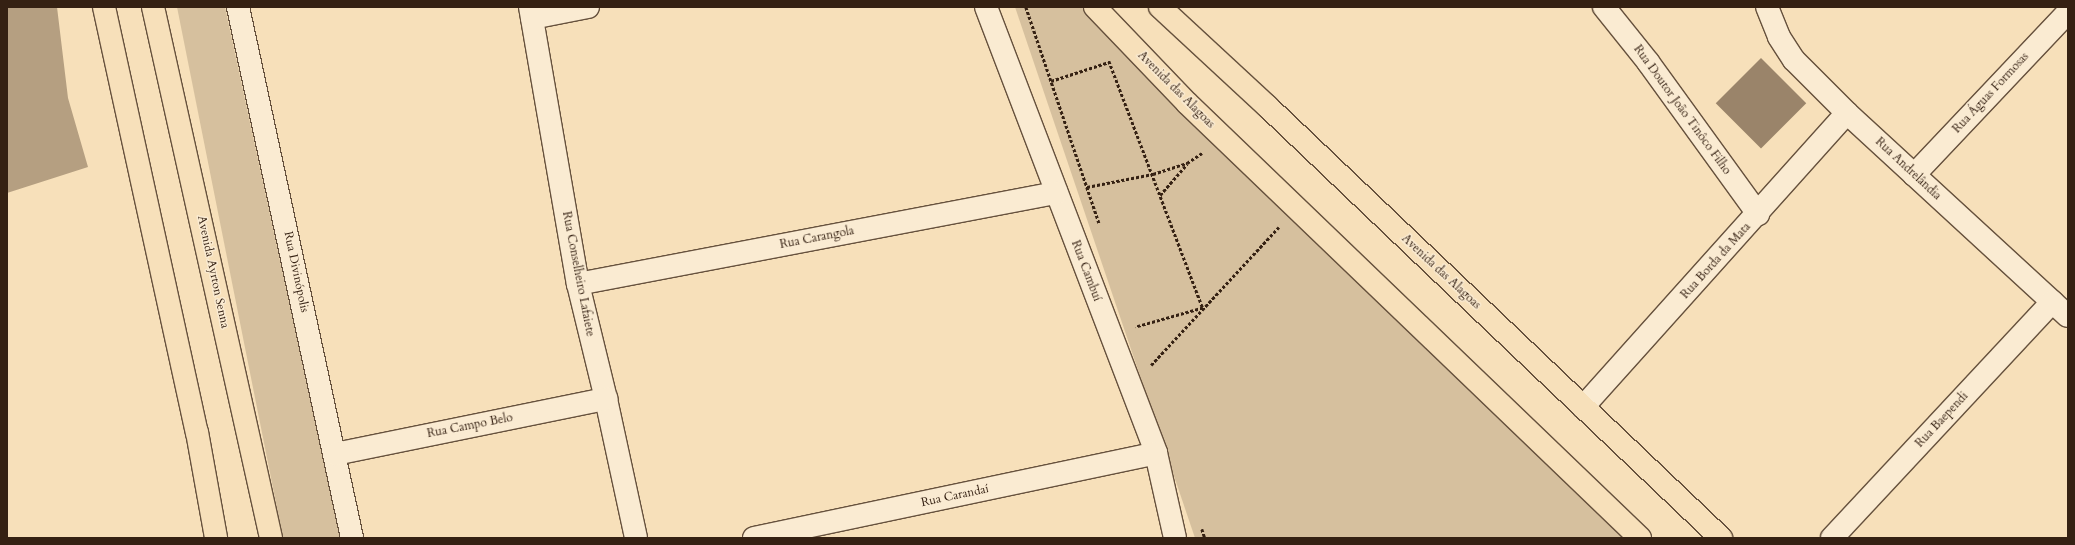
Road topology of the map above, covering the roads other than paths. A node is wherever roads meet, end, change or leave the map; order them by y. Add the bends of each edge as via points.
1 (104, 7) edge
2 (153, 7) edge
3 (238, 7) edge
4 (588, 7) edge
5 (986, 7) edge
6 (1095, 7) edge
7 (1160, 7) edge
8 (1604, 7) edge
9 (1767, 7) edge
10 (2068, 12) edge
11 (531, 13) edge
12 (1847, 113) junction
13 (1914, 175) junction
14 (1056, 193) junction
15 (1758, 214) junction
16 (578, 284) junction
17 (2052, 302) junction
18 (2068, 316) edge
19 (606, 399) junction
20 (1583, 407) junction
21 (1156, 453) junction
22 (335, 454) junction
23 (216, 538) edge
24 (271, 538) edge
25 (352, 538) edge
26 (636, 538) edge
27 (754, 538) edge
28 (1175, 538) edge
29 (1640, 538) edge
30 (1721, 538) edge
31 (1832, 538) edge

1 - 23 main road via 197,432
2 - 24 main road, Avenida Ayrton Senna
3 - 22 street, Rua Divinópolis
4 - 11 street
5 - 14 street, Rua Cambuí
6 - 29 main road, Avenida das Alagoas via 1187,103
7 - 20 main road, Avenida das Alagoas
8 - 15 street, Rua Doutor João Tinôco Filho via 1648,62
9 - 12 street, Rua Andrelândia via 1780,37 1794,60
10 - 13 street, Rua Águas Formosas
11 - 16 street, Rua Conselheiro Lafaiete
12 - 13 street, Rua Andrelândia
12 - 15 street, Rua Borda da Mata
13 - 17 street, Rua Andrelândia
14 - 16 street, Rua Carangola
14 - 21 street, Rua Cambuí
15 - 20 street, Rua Borda da Mata
16 - 19 street, Rua Conselheiro Lafaiete
17 - 18 street, Rua Andrelândia
17 - 31 street, Rua Baependi
19 - 22 street, Rua Campo Belo
19 - 26 street, Rua Conselheiro Lafaiete
20 - 30 main road, Avenida das Alagoas
21 - 27 street, Rua Carandaí
21 - 28 street, Rua Cambuí
22 - 25 street, Rua Divinópolis

